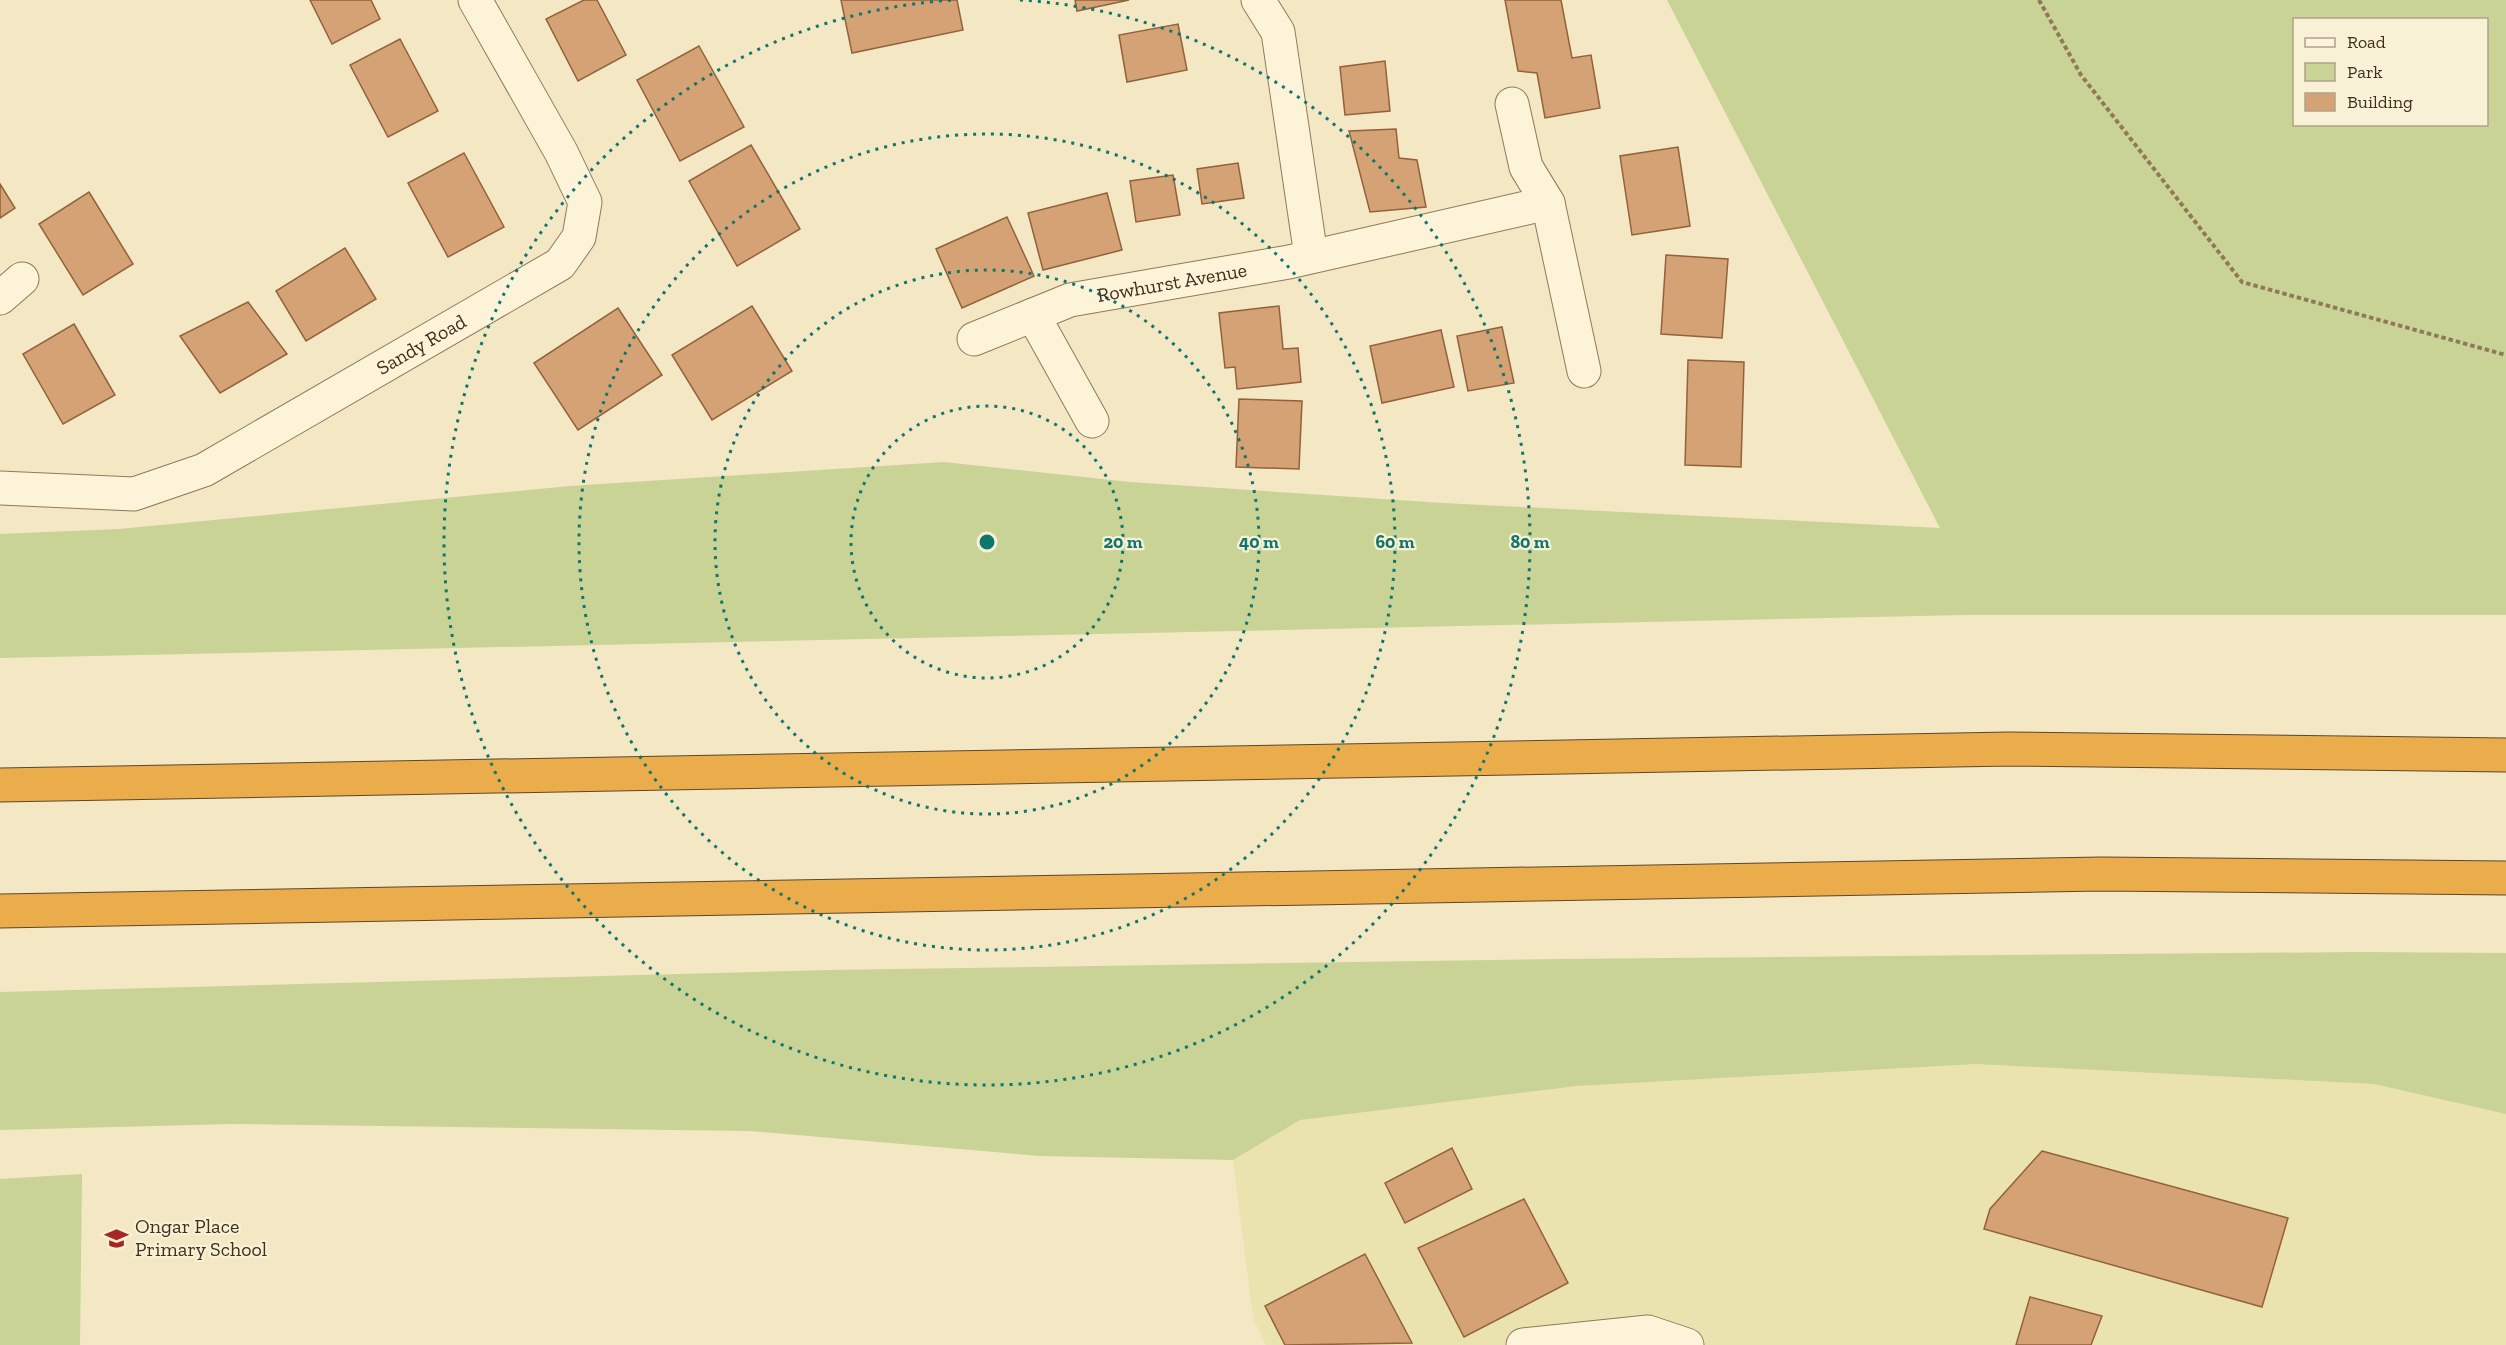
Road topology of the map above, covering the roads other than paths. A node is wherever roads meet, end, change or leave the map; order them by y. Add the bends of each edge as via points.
1 (475, 0) edge
2 (1258, 0) edge
3 (1512, 104) dead end
4 (1548, 203) junction
5 (1311, 256) junction
6 (1034, 315) junction
7 (974, 339) dead end
8 (1584, 371) dead end
9 (1092, 421) dead end
10 (0, 488) edge
11 (2506, 755) edge
12 (0, 785) edge
13 (2506, 878) edge
14 (0, 911) edge
15 (1523, 1345) edge
16 (1687, 1345) edge

1 - 10 street, Sandy Road via 585,202 579,237 560,264 204,470 135,494
2 - 5 street via 1278,32
3 - 4 street via 1526,167
4 - 5 street, Rowhurst Avenue
4 - 8 street
5 - 6 street, Rowhurst Avenue via 1070,300
6 - 7 street, Rowhurst Avenue
6 - 9 street
11 - 12 highway via 2009,749
13 - 14 highway via 2089,874
15 - 16 street via 1647,1332

